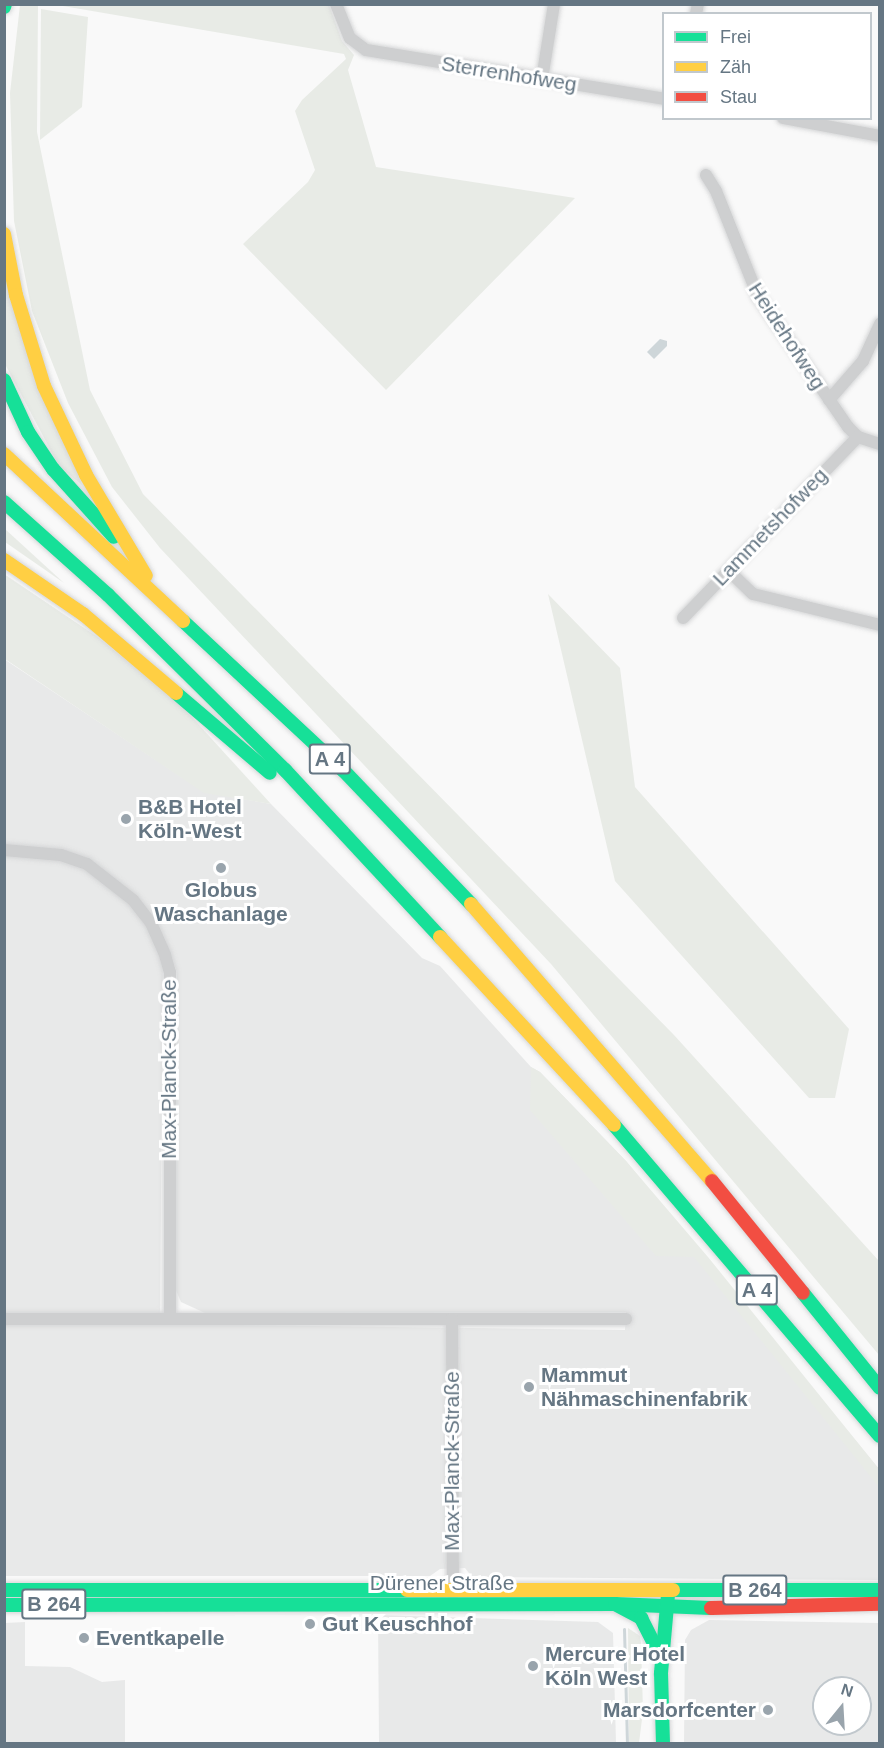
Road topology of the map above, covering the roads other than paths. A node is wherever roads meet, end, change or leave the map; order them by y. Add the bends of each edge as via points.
1 (336, 4) edge
2 (554, 4) edge
3 (542, 79) junction
4 (662, 99) edge
5 (794, 120) edge
6 (879, 136) edge
7 (706, 175) dead end
8 (4, 234) edge
9 (879, 324) edge
10 (4, 380) edge
11 (829, 400) junction
12 (858, 436) junction
13 (879, 444) edge
14 (4, 454) edge
15 (4, 502) edge
16 (133, 555) junction
17 (4, 560) edge
18 (729, 570) junction
19 (164, 602) junction
20 (683, 618) dead end
21 (879, 625) edge
22 (347, 838) junction
23 (4, 850) edge
24 (4, 1319) edge
25 (170, 1319) junction
26 (452, 1319) junction
27 (626, 1319) dead end
28 (879, 1388) edge
29 (879, 1436) edge
30 (453, 1588) junction
31 (654, 1589) junction
32 (668, 1589) junction
33 (4, 1590) edge
34 (879, 1590) edge
35 (454, 1603) junction
36 (615, 1604) junction
37 (879, 1604) edge
38 (4, 1605) edge
39 (660, 1606) junction
40 (694, 1608) junction
41 (659, 1644) junction
42 (663, 1743) edge

1 - 3 street, Sterrenhofweg via 345,30 366,50
2 - 3 street
3 - 4 street, Sterrenhofweg
5 - 6 street
7 - 11 street, Heidehofweg via 758,296
8 - 16 main road via 16,295 44,387 81,465
9 - 11 street via 863,361
10 - 16 main road via 28,432 53,469
11 - 12 street, Heidehofweg
12 - 13 street
12 - 18 street, Lammetshofweg
14 - 19 main road, A 4
15 - 22 main road, A 4 via 108,595 285,770
16 - 19 main road
17 - 22 main road via 83,614
18 - 20 street, Lammetshofweg
18 - 21 street via 753,594
19 - 28 main road, A 4 via 343,770 489,923 745,1220
22 - 29 main road, A 4 via 633,1145
23 - 25 street, Max-Planck-Straße via 61,855 87,864 133,900 151,924 165,955 170,972
24 - 25 street
25 - 26 street
26 - 27 street
26 - 30 street, Max-Planck-Straße
30 - 31 main road, Dürener Straße / B 264
30 - 33 main road, Dürener Straße / B 264
30 - 35 street, Max-Planck-Straße
31 - 32 main road, Dürener Straße / B 264
31 - 39 main road
32 - 34 main road, Dürener Straße / B 264
32 - 39 main road
35 - 36 main road, Dürener Straße / B 264
35 - 38 main road, Dürener Straße / B 264
36 - 39 main road, Dürener Straße / B 264
36 - 41 main road, B 264 via 641,1618
37 - 40 main road, Dürener Straße / B 264
39 - 40 main road, Dürener Straße / B 264
39 - 41 main road
40 - 41 main road
41 - 42 main road

